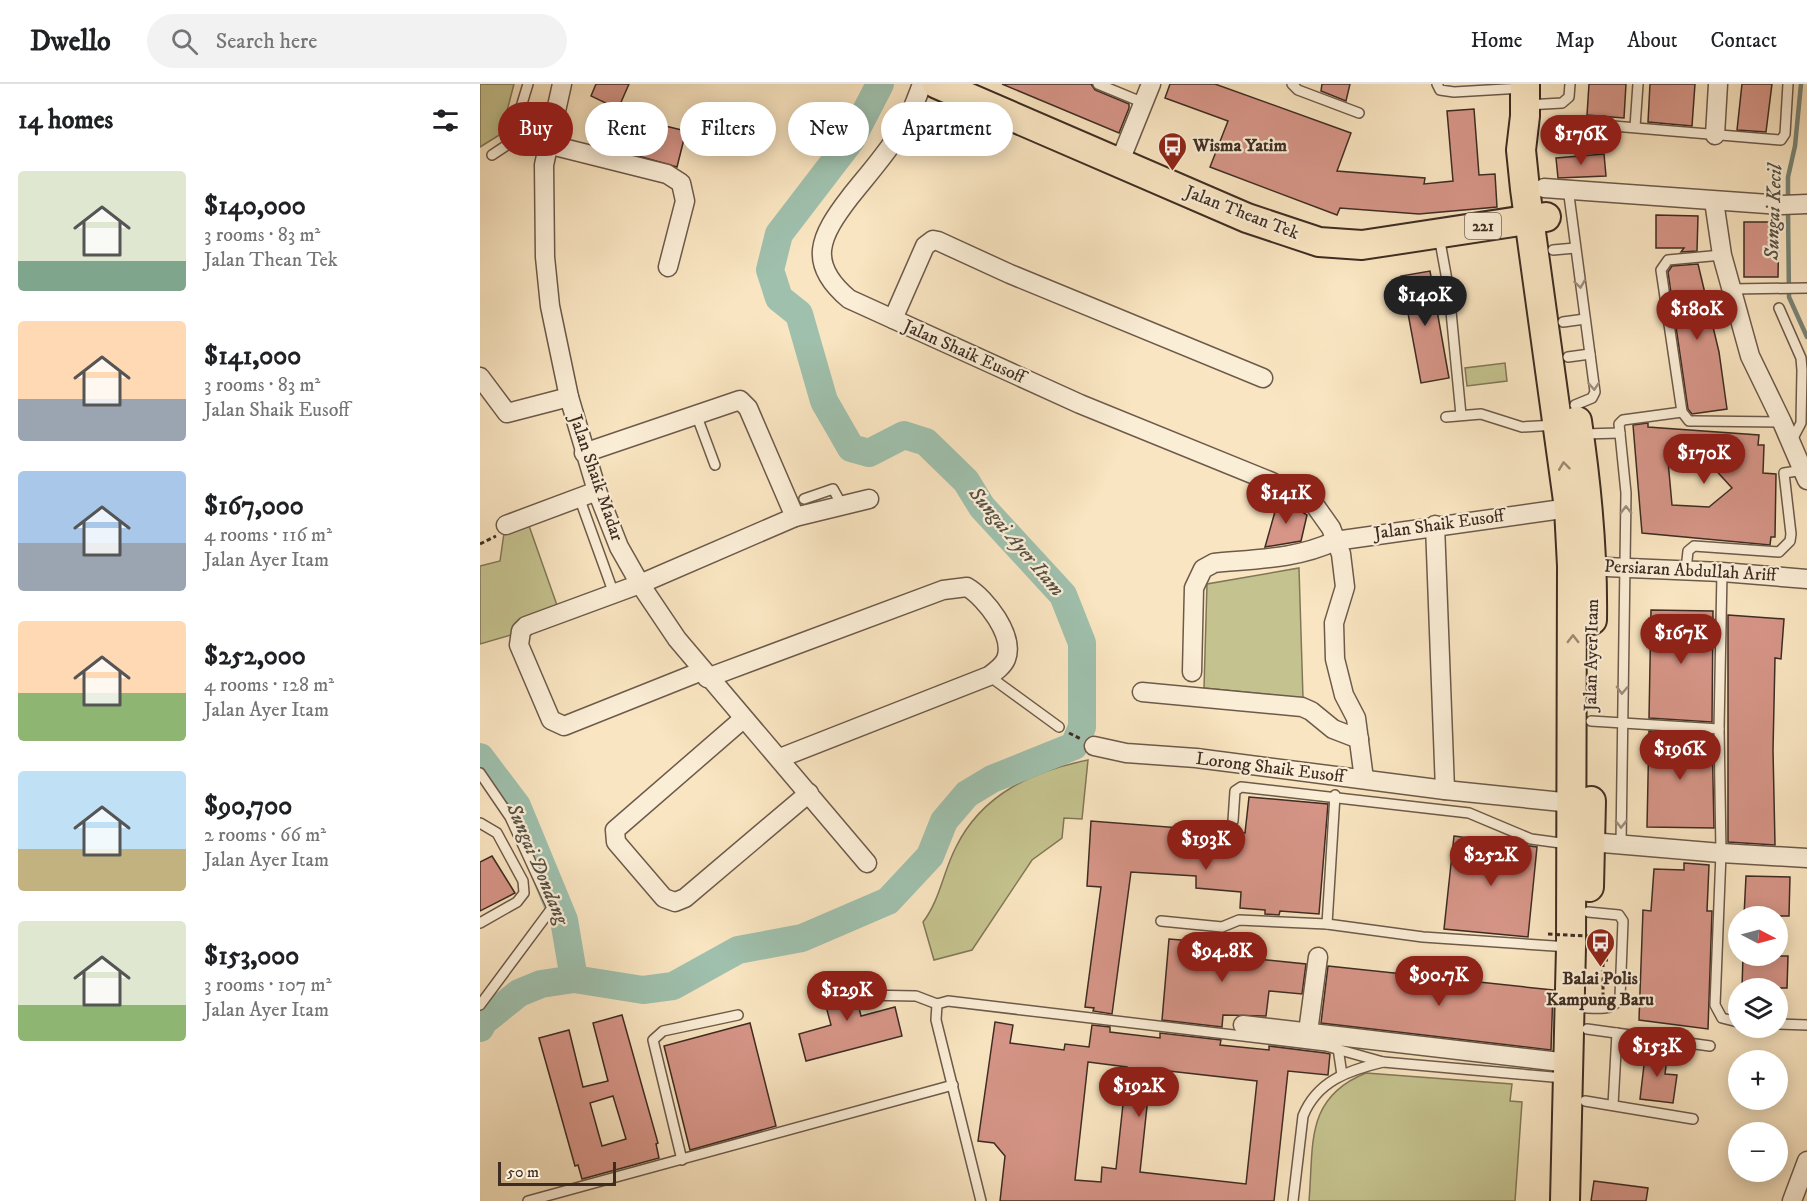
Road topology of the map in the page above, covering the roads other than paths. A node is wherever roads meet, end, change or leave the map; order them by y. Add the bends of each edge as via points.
1 (528, 84) edge
2 (562, 84) edge
3 (922, 84) edge
4 (937, 84) edge
5 (1098, 84) edge
6 (1151, 84) edge
7 (1292, 84) edge
8 (1437, 84) edge
9 (1570, 84) edge
10 (1638, 84) edge
11 (1718, 84) edge
12 (1788, 84) edge
13 (1525, 98) edge
14 (523, 102) edge
15 (558, 102) edge
16 (1144, 103) junction
17 (1359, 113) dead end
18 (1589, 124) dead end
19 (1635, 127) junction
20 (1715, 135) junction
21 (573, 150) edge
22 (498, 151) edge
23 (492, 155) dead end
24 (546, 156) edge
25 (1120, 161) junction
26 (1556, 188) junction
27 (1714, 201) junction
28 (1796, 205) edge
29 (1538, 218) junction
30 (1438, 234) junction
31 (1564, 249) junction
32 (1722, 255) junction
33 (668, 267) dead end
34 (1802, 287) edge
35 (1731, 289) junction
36 (1779, 308) dead end
37 (893, 319) junction
38 (480, 378) edge
39 (1263, 378) dead end
40 (569, 397) junction
41 (1682, 412) junction
42 (696, 414) junction
43 (1461, 415) junction
44 (1446, 417) dead end
45 (1571, 421) junction
46 (1782, 422) junction
47 (1620, 433) junction
48 (1791, 442) junction
49 (584, 453) junction
50 (715, 465) dead end
51 (1806, 475) edge
52 (597, 491) junction
53 (579, 497) junction
54 (804, 499) dead end
55 (869, 499) dead end
56 (843, 507) junction
57 (1569, 508) junction
58 (795, 517) junction
59 (506, 525) dead end
60 (1435, 525) junction
61 (1335, 541) junction
62 (1583, 566) junction
63 (1626, 569) junction
64 (1686, 570) junction
65 (1722, 572) junction
66 (1807, 579) edge
67 (640, 584) junction
68 (614, 594) junction
69 (1192, 672) dead end
70 (704, 674) junction
71 (990, 676) junction
72 (1142, 692) dead end
73 (743, 719) junction
74 (1591, 721) junction
75 (1622, 724) junction
76 (1059, 727) road end
77 (1719, 729) junction
78 (1359, 739) junction
79 (1094, 746) road end
80 (780, 758) junction
81 (480, 773) edge
82 (1364, 779) junction
83 (1445, 790) junction
84 (809, 793) junction
85 (1335, 795) junction
86 (1572, 803) junction
87 (1233, 821) dead end
88 (480, 822) edge
89 (1581, 843) junction
90 (1621, 844) junction
91 (1721, 854) junction
92 (1807, 858) edge
93 (867, 863) dead end
94 (1588, 912) junction
95 (1161, 921) dead end
96 (480, 923) edge
97 (1327, 924) junction
98 (1559, 941) junction
99 (1317, 957) dead end
100 (861, 995) dead end
101 (937, 1004) junction
102 (480, 1005) edge
103 (738, 1015) dead end
104 (1592, 1015) junction
105 (1728, 1020) edge
106 (1788, 1024) edge
107 (1807, 1025) edge
108 (1243, 1026) dead end
109 (1308, 1032) junction
110 (1617, 1033) junction
111 (1710, 1046) dead end
112 (1338, 1048) junction
113 (1383, 1062) junction
114 (1569, 1070) junction
115 (1342, 1075) junction
116 (953, 1085) junction
117 (1585, 1101) junction
118 (1613, 1105) junction
119 (1693, 1119) dead end
120 (682, 1160) junction
121 (1807, 1161) edge
122 (528, 1201) edge
123 (981, 1201) edge
124 (1293, 1201) edge
125 (1565, 1201) edge
126 (1582, 1201) edge
127 (1792, 1201) edge

1 - 14 lane
2 - 15 street, Jalan Shaik Madar
3 - 37 street, Jalan Shaik Eusoff via 897,137 829,224 821,251 827,277 836,288 849,299
4 - 25 main road, Jalan Thean Tek / 221
5 - 16 lane
6 - 16 street
7 - 17 lane via 1298,90
8 - 13 lane via 1440,90
9 - 13 lane via 1569,97 1562,103
10 - 19 lane
11 - 20 street
12 - 20 lane via 1785,134 1781,140
13 - 26 main road, Jalan Ayer Itam
13 - 29 main road, Jalan Ayer Itam via 1521,150
16 - 25 street
18 - 19 lane
19 - 20 lane
21 - 33 street via 667,174 681,183 685,201
22 - 23 lane
24 - 40 street, Jalan Shaik Madar via 545,257 550,306
25 - 30 main road, Jalan Thean Tek / 221 via 1247,218 1319,242 1362,245
26 - 27 street
26 - 29 main road, Jalan Ayer Itam
26 - 31 lane
27 - 28 street
27 - 32 street
29 - 30 main road, Jalan Thean Tek / 221
29 - 31 main road, Jalan Ayer Itam
29 - 45 main road, Jalan Ayer Itam
30 - 43 lane via 1449,291
31 -> 45 main road, Jalan Ayer Itam via 1579,355
32 - 35 street
32 - 41 lane via 1668,260 1660,270
34 - 35 lane
35 - 46 street via 1750,356
36 - 48 lane via 1801,358 1801,423
37 - 39 street via 925,246 933,240
37 - 61 street, Jalan Shaik Eusoff via 1080,404 1272,482 1314,504
38 - 40 street via 507,413
40 - 49 street, Jalan Shaik Madar
41 - 46 lane via 1689,421
41 - 47 lane via 1623,420
42 - 49 street
42 - 50 lane
42 - 58 street via 735,400 745,403
43 - 44 lane
43 - 45 lane via 1493,416 1522,428
45 - 47 lane
57 -> 45 main road, Jalan Ayer Itam
45 - 62 main road, Jalan Ayer Itam via 1589,502
46 - 48 street
63 -> 47 lane via 1626,493
48 - 51 street
49 - 52 street, Jalan Shaik Madar
51 - 64 lane via 1784,473 1791,534 1790,541 1779,552 1694,546 1688,551
52 - 53 street
52 - 67 street, Jalan Shaik Madar via 619,547
53 - 59 street
53 - 68 lane
54 - 56 lane via 833,489
55 - 56 street
56 - 58 street
57 - 60 street, Jalan Shaik Eusoff
57 - 62 main road, Jalan Ayer Itam
58 - 67 street
60 - 61 street, Jalan Shaik Eusoff
60 - 83 street
61 - 69 street, Jalan Shaik Eusoff via 1293,555 1214,563 1203,569 1194,588
61 - 78 street via 1341,554 1345,587 1334,623 1335,659 1344,695 1356,718
62 - 63 street, Persiaran Abdullah Ariff
62 - 74 main road, Jalan Ayer Itam
86 -> 62 main road, Jalan Ayer Itam
63 - 64 street, Persiaran Abdullah Ariff
63 -> 75 lane
64 - 65 street, Persiaran Abdullah Ariff
65 - 66 street, Persiaran Abdullah Ariff
65 - 77 lane
67 - 68 street
67 - 70 street, Jalan Shaik Madar
68 - 70 street via 521,631 519,645 551,720 571,725
70 - 71 street via 959,586 984,599 999,621 1008,645 1004,663
70 - 73 street, Jalan Shaik Madar
71 - 76 lane
71 - 80 street
72 - 78 street via 1302,708 1333,729
73 - 80 street, Jalan Shaik Madar
73 - 84 street via 615,830 616,842 664,898 675,902 685,898
74 - 75 lane
74 - 89 main road, Jalan Ayer Itam
75 - 77 lane
75 -> 90 lane
77 - 91 lane
78 - 82 street
79 - 82 street, Lorong Shaik Eusoff via 1126,753
80 - 84 street, Jalan Shaik Madar
81 - 102 lane via 510,818 552,908
82 - 83 street, Lorong Shaik Eusoff
83 - 86 street, Lorong Shaik Eusoff
84 - 93 street, Jalan Shaik Madar
85 - 87 lane via 1238,788
85 - 89 lane via 1469,813 1531,838
85 - 97 lane
86 - 89 main road, Jalan Ayer Itam
88 - 96 lane via 497,833 523,881 524,893
89 - 90 street
89 - 94 main road, Jalan Ayer Itam
89 - 98 main road, Jalan Ayer Itam
90 - 91 street
91 - 92 street
91 - 105 lane via 1715,1005 1722,1018
94 - 104 main road, Jalan Ayer Itam
94 - 104 lane via 1620,915 1623,921 1620,998 1617,1005
95 - 97 lane via 1222,927 1239,921
97 - 98 lane via 1423,937
98 - 114 main road, Jalan Ayer Itam
99 - 109 street
100 - 101 lane via 916,996
101 - 112 lane via 948,1001
101 - 116 lane via 936,1020
103 - 120 lane via 663,1030 653,1040
104 - 110 lane
104 - 117 main road, Jalan Ayer Itam
106 - 107 lane
108 - 109 street
109 - 114 street
110 - 111 lane
110 - 118 lane
112 - 113 lane
112 - 115 lane
113 - 114 lane
113 - 115 lane
114 - 125 main road, Jalan Ayer Itam
115 - 124 lane via 1317,1092 1303,1116
116 - 120 lane
116 - 123 lane
117 - 118 lane
117 - 126 main road, Jalan Ayer Itam
118 - 119 lane
120 - 122 lane
121 - 127 street

